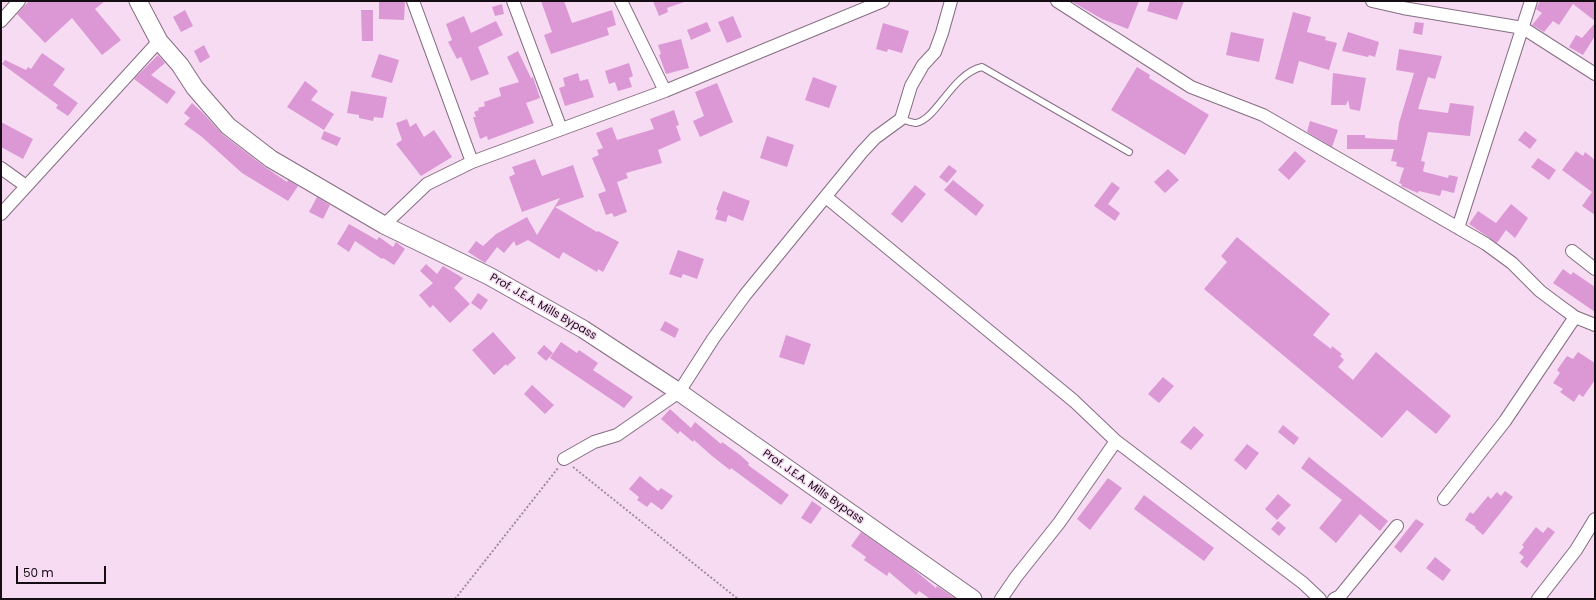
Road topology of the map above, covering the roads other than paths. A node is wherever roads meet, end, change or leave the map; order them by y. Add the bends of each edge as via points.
1 (19, 1) edge
2 (138, 1) edge
3 (412, 1) edge
4 (513, 1) edge
5 (621, 1) edge
6 (883, 1) edge
7 (951, 1) edge
8 (1057, 1) edge
9 (1372, 1) edge
10 (1531, 1) edge
11 (1, 21) edge
12 (1523, 28) junction
13 (159, 41) junction
14 (1595, 74) edge
15 (665, 90) junction
16 (901, 120) junction
17 (561, 129) junction
18 (1129, 152) dead end
19 (472, 162) junction
20 (1, 168) edge
21 (26, 186) junction
22 (826, 197) junction
23 (1, 214) edge
24 (384, 225) junction
25 (1458, 228) junction
26 (1572, 251) dead end
27 (1595, 269) edge
28 (1575, 317) junction
29 (1595, 325) edge
30 (679, 392) junction
31 (1116, 441) junction
32 (564, 459) road end
33 (1444, 499) dead end
34 (1595, 519) edge
35 (1397, 526) dead end
36 (973, 599) edge
37 (1001, 599) edge
38 (1320, 599) edge
39 (1334, 599) edge
40 (1538, 599) edge

1 - 11 street
2 - 13 street, Prof. J.E.A. Mills Bypass
3 - 19 street
4 - 17 street
5 - 15 street
6 - 15 street
7 - 16 street via 935,52 923,65 911,86
8 - 25 street via 1191,87 1263,115
9 - 12 street
10 - 12 street
12 - 14 street
12 - 25 street
13 - 21 street
13 - 24 street, Prof. J.E.A. Mills Bypass via 228,126 271,159
15 - 17 street
16 - 18 lane via 916,123 927,118 958,81 982,67
16 - 22 street via 875,138
17 - 19 street
19 - 24 street via 427,184
20 - 21 street
21 - 23 street
22 - 30 street via 744,295
22 - 31 street via 1074,401
24 - 30 street, Prof. J.E.A. Mills Bypass via 490,276 583,329
25 - 28 street via 1512,263 1540,291
26 - 27 street
28 - 29 street
28 - 33 street via 1505,421
30 - 32 street via 616,435 594,442
30 - 36 street, Prof. J.E.A. Mills Bypass
31 - 37 street via 1059,523
31 - 38 street via 1303,583
34 - 40 street via 1576,550
35 - 39 street via 1340,596

